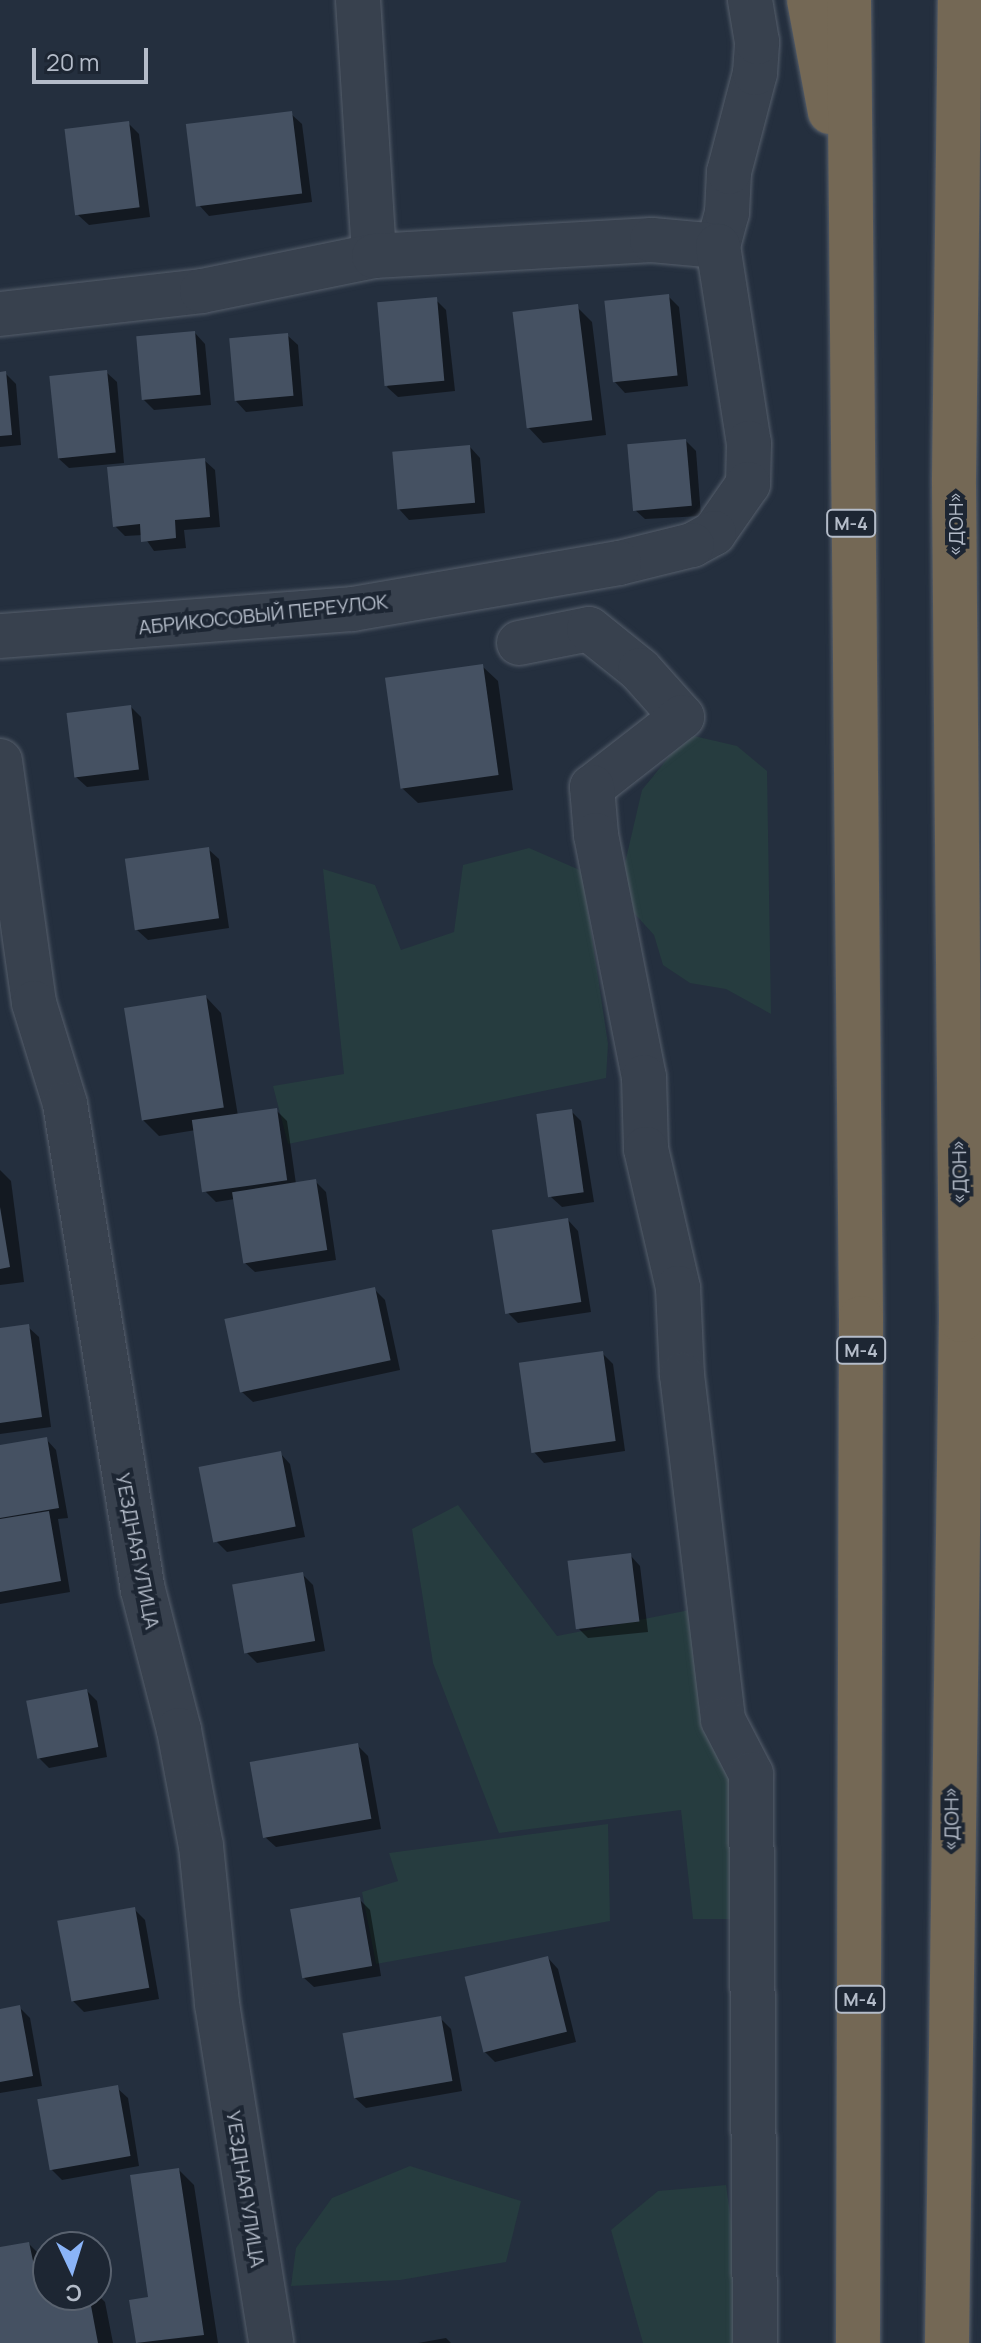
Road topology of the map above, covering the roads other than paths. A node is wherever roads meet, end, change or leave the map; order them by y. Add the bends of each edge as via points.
1 (358, 0) edge
2 (750, 0) edge
3 (809, 0) edge
4 (849, 0) edge
5 (960, 0) edge
6 (847, 196) junction
7 (718, 246) junction
8 (374, 256) junction
9 (0, 314) edge
10 (0, 636) edge
11 (519, 643) dead end
12 (0, 761) edge
13 (966, 1806) edge
14 (271, 2343) edge
15 (755, 2343) edge
16 (858, 2343) edge
17 (947, 2343) edge

1 - 8 street
2 - 7 street via 757,42 755,73 729,172 727,213
3 - 6 highway
4 - 6 highway, М-4
5 - 13 highway, «ДОН» via 954,509
6 - 16 highway, М-4 via 861,1318
7 - 8 street via 652,240
7 - 10 street, АБРИКОСОВЫЙ ПЕРЕУЛОК via 742,385 748,484 714,533 692,545 619,563 352,609
8 - 9 street via 202,291
11 - 15 street via 589,629 640,670 682,717 592,787 596,835 644,1077 646,1149 678,1288 682,1375 723,1720 751,1774
12 - 14 street, УЕЗДНАЯ УЛИЦА via 34,1003 65,1104 143,1590 179,1730 201,1846 217,2004
13 - 17 highway, «ДОН»

